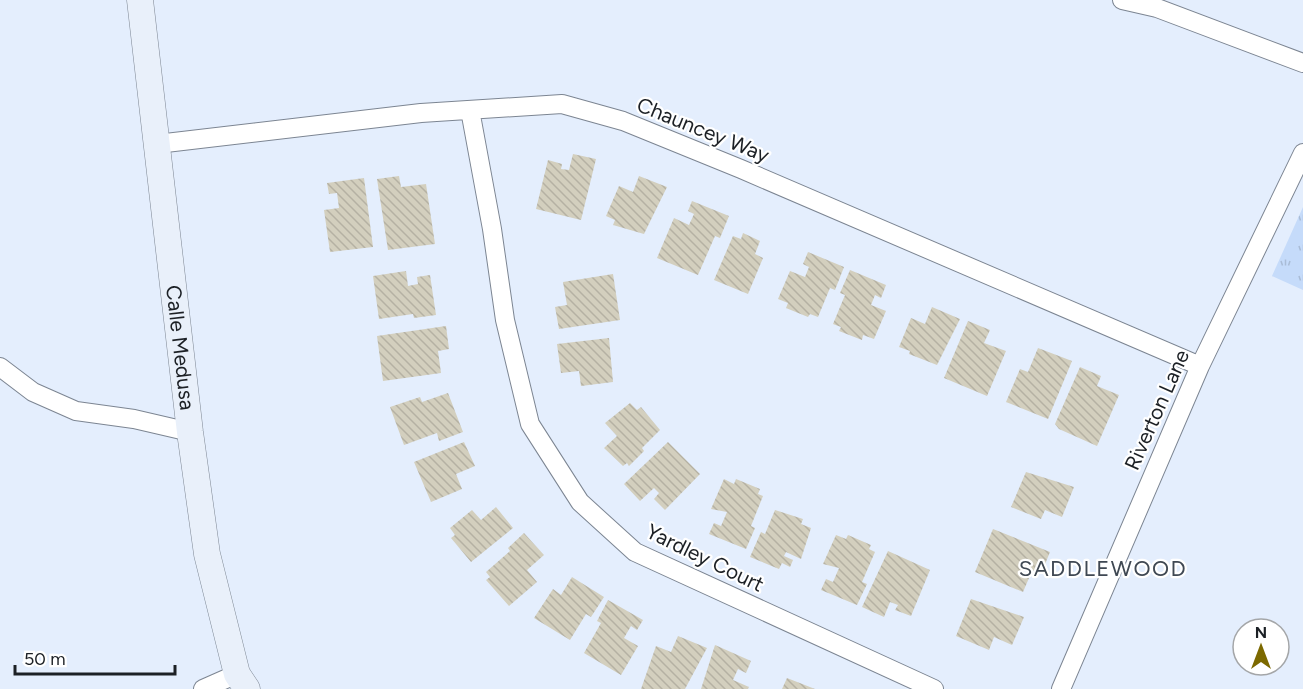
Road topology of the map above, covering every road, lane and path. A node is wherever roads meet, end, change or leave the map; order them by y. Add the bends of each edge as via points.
1 (140, 0) edge
2 (1122, 0) edge
3 (1303, 63) edge
4 (470, 110) junction
5 (157, 144) junction
6 (1303, 153) edge
7 (1200, 366) junction
8 (0, 367) edge
9 (190, 432) junction
10 (242, 682) edge
11 (203, 689) edge
12 (934, 689) edge
13 (1061, 689) edge

1 - 5 street, Calle Medusa
2 - 3 street via 1157,8
4 - 5 street, Chauncey Way
4 - 7 street, Chauncey Way via 562,104 623,122
4 - 12 street, Yardley Court via 505,320 530,424 580,502 635,552
5 - 9 street, Calle Medusa
6 - 7 street, Riverton Lane
7 - 13 street, Riverton Lane
8 - 9 street via 33,392 76,411
9 - 10 street, Calle Medusa via 207,554
10 - 11 street

